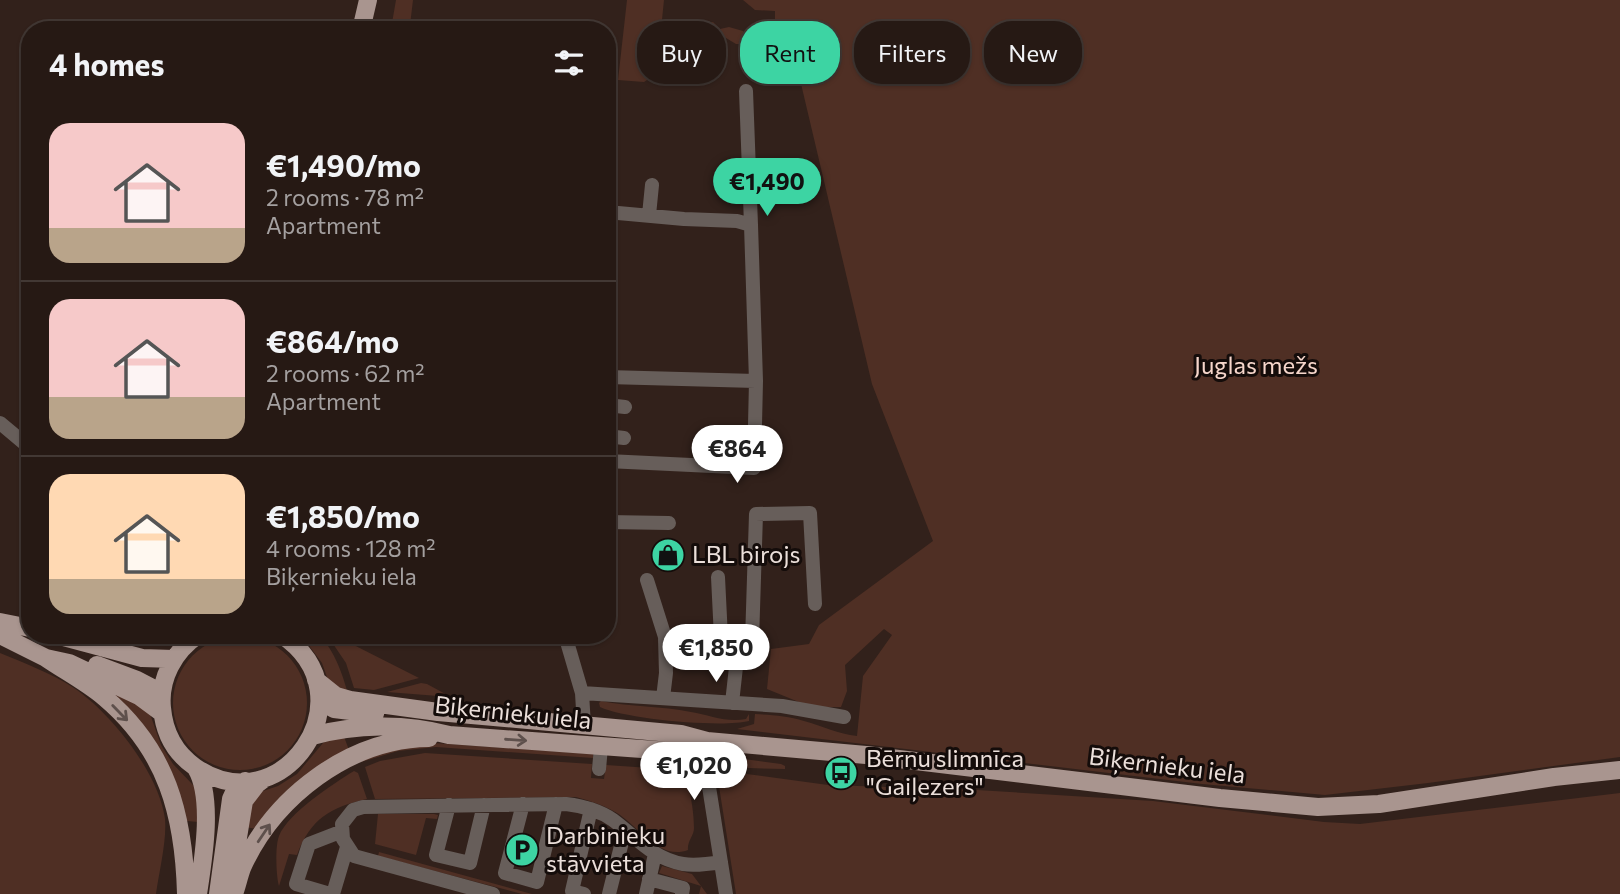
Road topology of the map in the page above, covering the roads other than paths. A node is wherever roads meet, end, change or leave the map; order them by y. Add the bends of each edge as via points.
1 (368, 0) edge
2 (363, 21) edge
3 (746, 91) dead end
4 (652, 185) dead end
5 (616, 213) edge
6 (649, 215) junction
7 (751, 225) junction
8 (616, 377) edge
9 (755, 381) junction
10 (616, 406) edge
11 (625, 407) dead end
12 (0, 423) edge
13 (616, 437) edge
14 (624, 438) dead end
15 (21, 440) edge
16 (616, 461) edge
17 (616, 522) edge
18 (668, 523) dead end
19 (718, 577) dead end
20 (647, 580) dead end
21 (815, 604) dead end
22 (0, 622) edge
23 (21, 626) edge
24 (689, 634) dead end
25 (6, 638) edge
26 (721, 638) junction
27 (738, 640) junction
28 (28, 644) edge
29 (89, 644) edge
30 (188, 644) edge
31 (292, 644) edge
32 (568, 644) edge
33 (571, 656) junction
34 (555, 657) dead end
35 (46, 658) junction
36 (174, 659) junction
37 (316, 680) junction
38 (162, 693) junction
39 (582, 693) junction
40 (663, 698) junction
41 (320, 701) junction
42 (732, 703) junction
43 (438, 712) junction
44 (162, 713) junction
45 (844, 717) dead end
46 (584, 726) junction
47 (449, 735) junction
48 (312, 736) junction
49 (707, 741) junction
50 (592, 746) junction
51 (197, 768) junction
52 (599, 769) dead end
53 (1620, 770) edge
54 (265, 778) junction
55 (245, 781) junction
56 (523, 804) junction
57 (556, 804) junction
58 (484, 805) junction
59 (449, 806) junction
60 (592, 809) junction
61 (625, 830) junction
62 (340, 832) junction
63 (347, 848) junction
64 (655, 854) junction
65 (721, 862) junction
66 (649, 879) junction
67 (186, 894) edge
68 (198, 894) edge
69 (218, 894) edge
70 (232, 894) edge
71 (331, 894) edge
72 (494, 894) edge
73 (584, 894) edge
74 (609, 894) edge
75 (646, 894) edge
76 (682, 894) edge
77 (726, 894) edge

1 - 2 main road
3 - 7 street
4 - 6 street
5 - 6 street
6 - 7 street via 737,220
7 - 9 street
8 - 9 street
9 - 16 street via 754,468
10 - 11 street
12 - 15 street
13 - 14 street
17 - 18 street
19 - 26 street
20 - 40 street via 665,637
21 - 27 street via 810,513 756,514 752,641
22 - 23 main road
24 - 26 street
25 - 35 main road
26 - 27 street
27 - 42 street
28 - 38 main road via 82,659
29 - 36 main road via 142,658
30 - 36 main road
31 - 37 main road via 303,654
32 - 33 street
33 - 34 street
33 - 39 street
35 - 44 main road via 69,663 130,691
35 -> 67 main road via 120,710 160,766 181,825
36 - 38 main road
37 - 41 main road
37 - 43 main road, Biķernieku iela via 336,696 350,700
38 - 44 main road
39 - 40 street
39 - 46 street
40 - 42 street
41 - 43 main road, Biķernieku iela via 349,712 400,716
41 - 48 main road
42 - 45 street
43 - 46 main road, Biķernieku iela
44 - 51 main road via 171,741
46 - 49 main road, Biķernieku iela via 681,734
46 - 50 main road
47 - 48 main road, Biķernieku iela via 363,727
47 -> 50 main road, Biķernieku iela
70 -> 47 main road via 242,869 279,811 315,779 374,749
48 - 54 main road via 296,759
49 - 50 main road, Biķernieku iela via 683,752
49 - 53 main road, Biķernieku iela via 1318,807 1378,804
49 - 65 street via 705,761
50 - 52 street
51 - 55 main road via 216,778
51 - 68 main road via 206,806
54 - 55 main road
54 - 70 main road via 244,801
55 - 69 main road via 231,799
56 - 57 street
56 - 57 street via 505,873 537,882
56 - 58 street
57 - 60 street
58 - 59 street
58 - 59 street via 470,863 436,855
59 - 62 street via 363,807 345,818
60 - 61 street
60 - 73 street via 572,891
61 - 64 street
61 - 74 street
62 - 63 street
62 - 71 street via 309,844 296,884
63 - 71 street
63 - 72 street via 363,859
64 - 65 street via 683,864
64 - 66 street
65 - 77 street
66 - 75 street
66 - 76 street via 683,888

